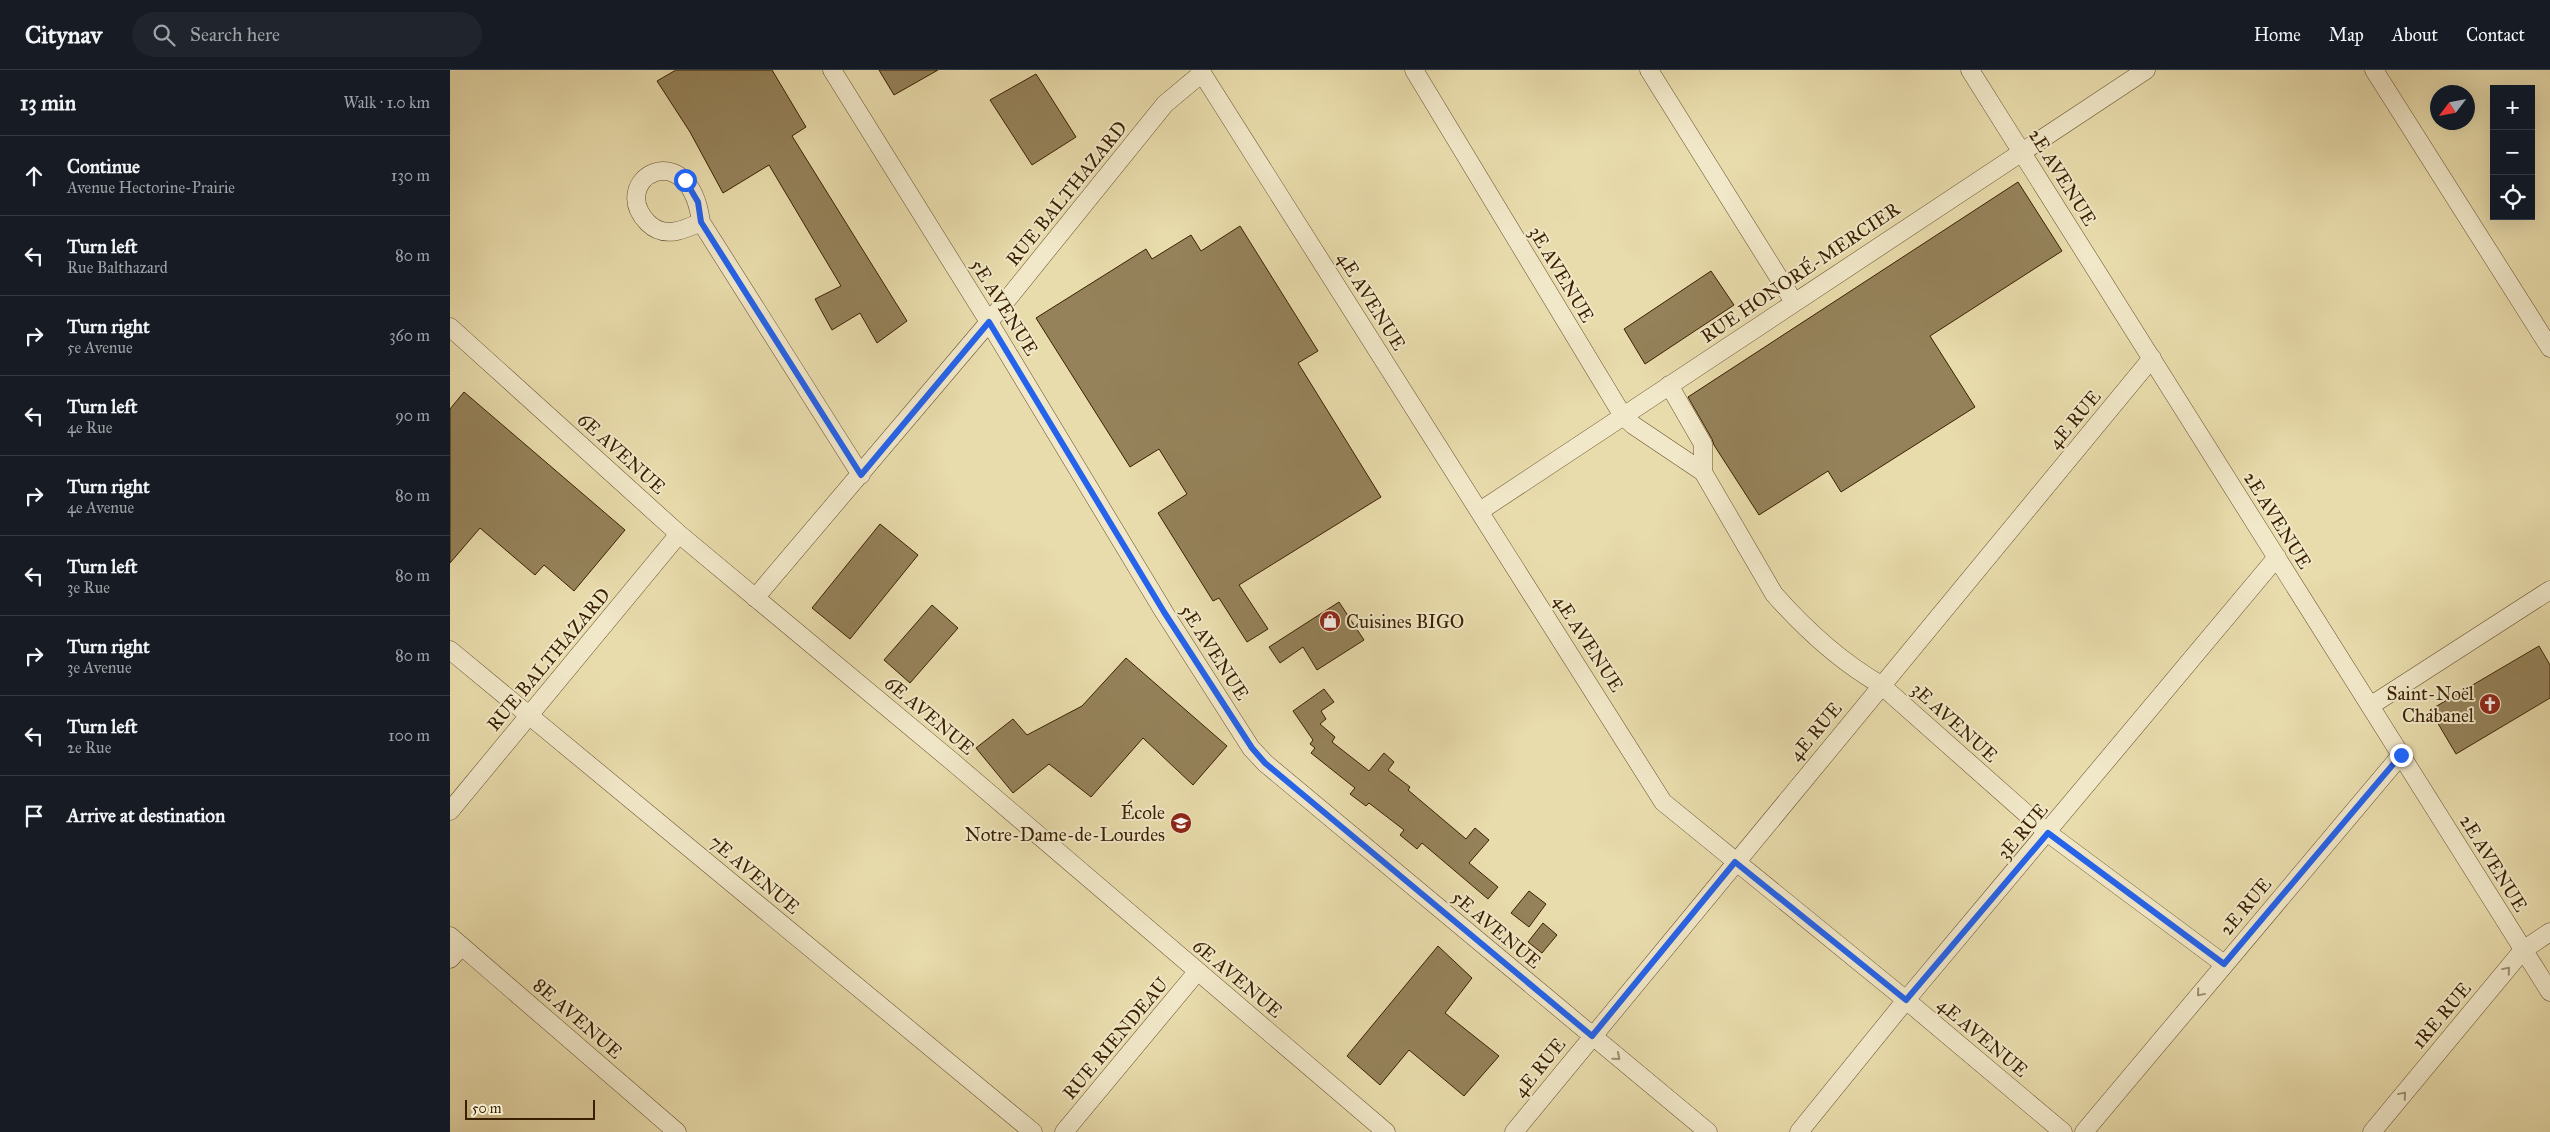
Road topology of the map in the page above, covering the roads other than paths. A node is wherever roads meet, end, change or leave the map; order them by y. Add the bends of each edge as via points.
1 (832, 70) edge
2 (1414, 70) edge
3 (1649, 70) edge
4 (1970, 70) edge
5 (2146, 70) edge
6 (2374, 70) edge
7 (1201, 71) edge
8 (2021, 151) junction
9 (701, 222) dead end
10 (1794, 302) junction
11 (989, 322) junction
12 (450, 327) edge
13 (2550, 348) edge
14 (2152, 358) junction
15 (1669, 385) junction
16 (1623, 416) junction
17 (1702, 472) junction
18 (861, 475) junction
19 (1480, 511) junction
20 (679, 534) junction
21 (2277, 557) junction
22 (2550, 590) edge
23 (755, 598) junction
24 (450, 650) edge
25 (1881, 685) junction
26 (2370, 706) junction
27 (529, 715) junction
28 (2401, 755) junction
29 (450, 811) edge
30 (2048, 833) junction
31 (1735, 862) junction
32 (2550, 932) edge
33 (456, 941) edge
34 (2523, 950) junction
35 (450, 960) edge
36 (2224, 964) junction
37 (1197, 972) junction
38 (2550, 992) edge
39 (1906, 1000) junction
40 (1592, 1036) junction
41 (677, 1132) edge
42 (1033, 1132) edge
43 (1064, 1132) edge
44 (1386, 1132) edge
45 (1514, 1132) edge
46 (1708, 1132) edge
47 (1799, 1132) edge
48 (2063, 1132) edge
49 (2084, 1132) edge
50 (2372, 1132) edge

1 - 11 street, 5E AVENUE
2 - 16 street, 3E AVENUE
3 - 10 street
4 - 8 street, 2E AVENUE
5 - 8 street, RUE HONORÉ-MERCIER
6 - 13 street
7 - 11 street, RUE BALTHAZARD via 1166,104
7 - 19 street, 4E AVENUE
8 - 10 street, RUE HONORÉ-MERCIER
8 - 14 street, 2E AVENUE
9 - 18 street
10 - 15 street, RUE HONORÉ-MERCIER
11 - 18 street, RUE BALTHAZARD
11 - 40 street, 5E AVENUE via 1169,620 1265,763
12 - 20 street, 6E AVENUE
14 - 21 street, 2E AVENUE
14 - 25 street, 4E RUE
15 - 16 street, RUE HONORÉ-MERCIER
15 - 17 street via 1703,444
16 - 17 street, 3E AVENUE
16 - 19 street, RUE HONORÉ-MERCIER
17 - 25 street, 3E AVENUE via 1774,594 1828,646
18 - 23 street, RUE BALTHAZARD
19 - 31 street, 4E AVENUE via 1663,802
20 - 23 street, 6E AVENUE
20 - 27 street, RUE BALTHAZARD
21 - 26 street, 2E AVENUE
21 - 30 street, 3E RUE
22 - 26 street
23 - 37 street, 6E AVENUE via 954,763
24 - 27 street, 7E AVENUE
25 - 30 street, 3E AVENUE
25 - 31 street, 4E RUE
26 - 28 street, 2E AVENUE
27 - 29 street, RUE BALTHAZARD
27 - 42 street, 7E AVENUE
28 - 34 street, 2E AVENUE
28 - 36 street, 2E RUE
30 - 36 street, 3E AVENUE
30 - 39 street, 3E RUE
31 - 39 street, 4E AVENUE
31 - 40 street, 4E RUE
32 - 34 street, 1RE RUE
33 - 35 street
33 - 41 street, 8E AVENUE
34 - 38 street, 2E AVENUE
50 -> 34 street, 1RE RUE
36 -> 49 street, 2E RUE
37 - 43 street, RUE RIENDEAU
37 - 44 street, 6E AVENUE
39 - 47 street, 3E RUE
39 - 48 street, 4E AVENUE
40 - 45 street, 4E RUE
40 -> 46 street, 5E AVENUE

